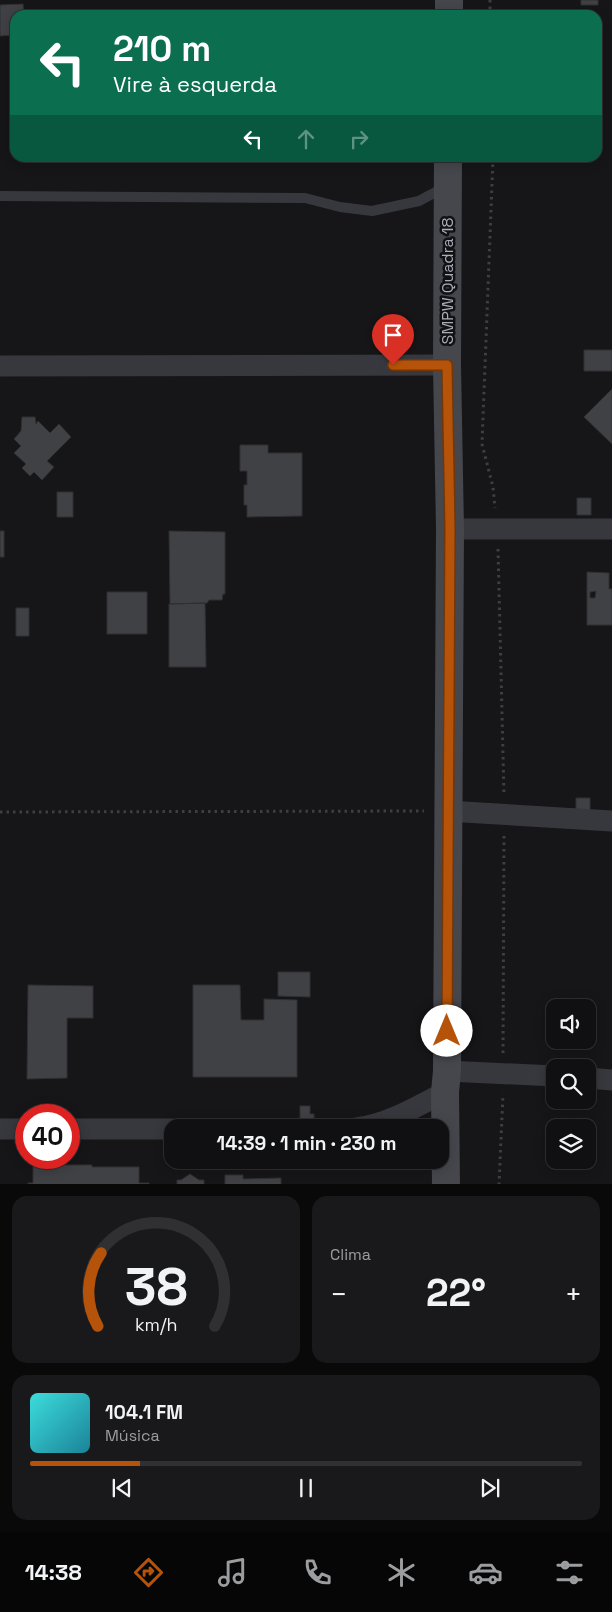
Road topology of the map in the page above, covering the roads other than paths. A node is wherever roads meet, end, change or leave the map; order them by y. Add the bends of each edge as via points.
1 (448, 162) edge
2 (448, 185) junction
3 (0, 196) edge
4 (447, 365) junction
5 (0, 366) edge
6 (450, 529) junction
7 (612, 529) edge
8 (448, 811) junction
9 (612, 821) edge
10 (546, 1075) edge
11 (596, 1079) edge
12 (612, 1080) edge
13 (446, 1082) junction
14 (390, 1119) edge
15 (0, 1129) edge
16 (15, 1129) edge
17 (80, 1129) edge
18 (164, 1129) edge
19 (446, 1184) edge

1 - 2 street, SMPW Quadra 18
2 - 3 lane via 419,201 372,211 305,198
2 - 4 street, SMPW Quadra 18
4 - 5 street
4 - 6 street, SMPW Quadra 18
6 - 7 street
6 - 8 street, SMPW Quadra 18
8 - 9 street
8 - 13 street, SMPW Quadra 18
10 - 13 street via 503,1073
11 - 12 street
13 - 14 street
13 - 19 street, SMPW Quadra 18
15 - 16 street
17 - 18 street

